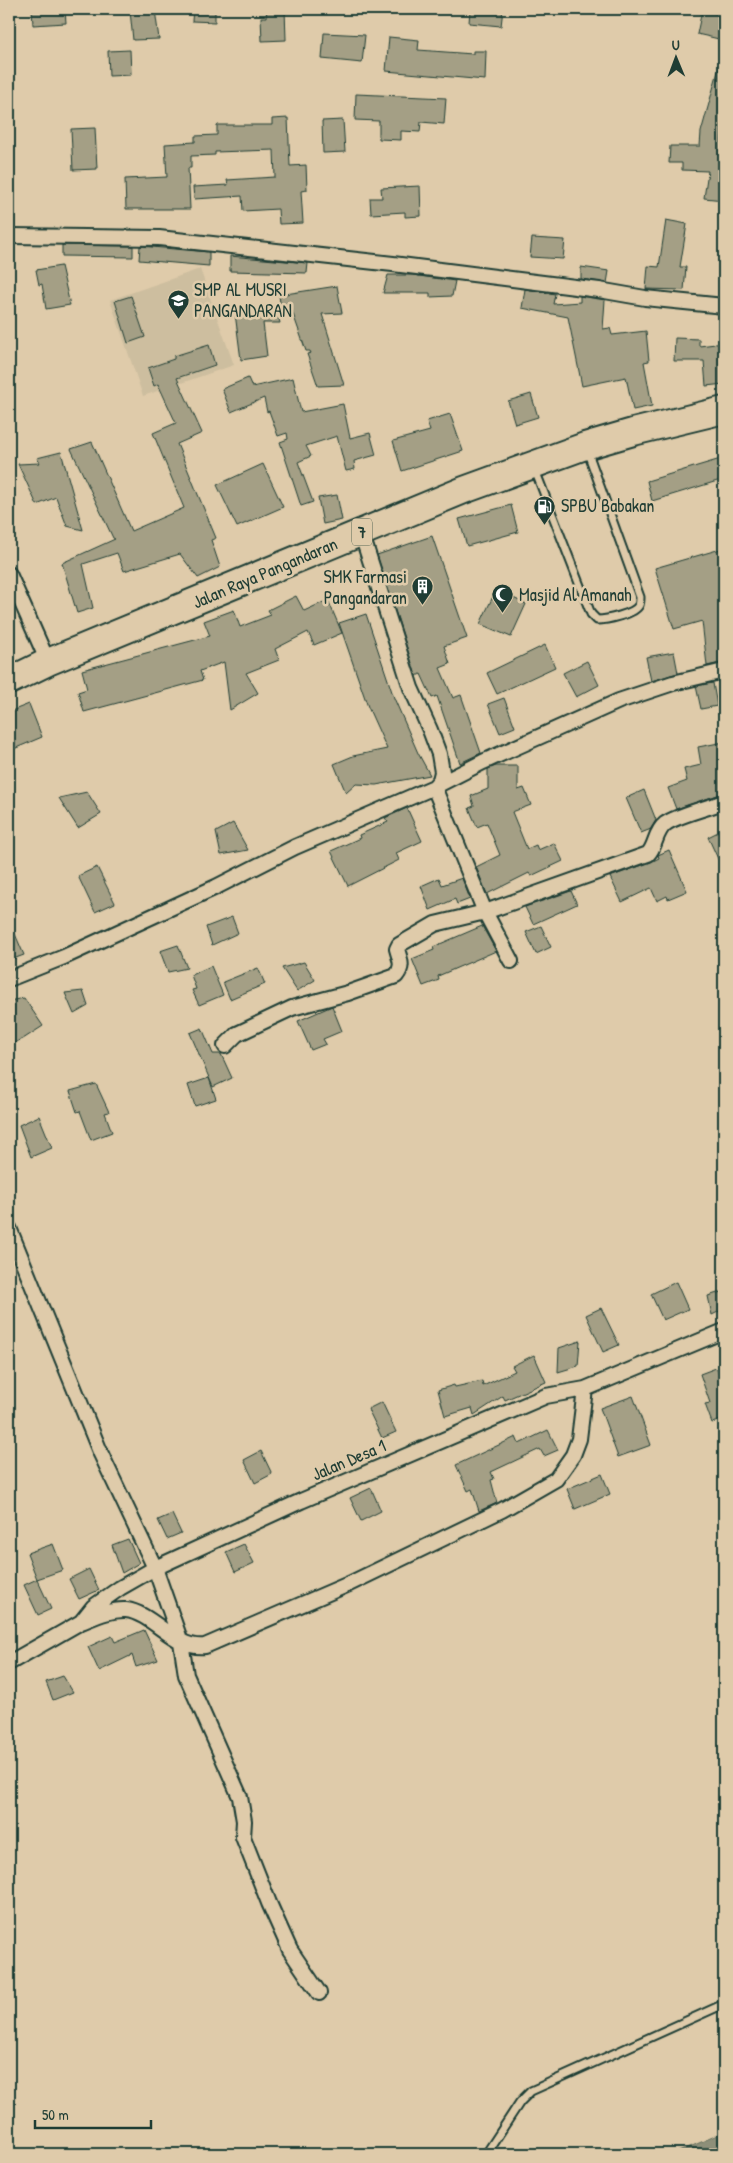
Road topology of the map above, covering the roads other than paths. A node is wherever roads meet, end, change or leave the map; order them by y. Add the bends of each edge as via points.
1 (11, 236) dead end
2 (724, 306) edge
3 (724, 410) edge
4 (585, 446) junction
5 (533, 465) junction
6 (361, 532) junction
7 (9, 574) edge
8 (48, 662) junction
9 (724, 671) edge
10 (9, 681) edge
11 (434, 787) junction
12 (724, 802) edge
13 (485, 912) junction
14 (511, 961) dead end
15 (9, 979) edge
16 (225, 1046) dead end
17 (9, 1228) edge
18 (724, 1331) edge
19 (585, 1389) junction
20 (155, 1568) junction
21 (80, 1622) junction
22 (181, 1642) junction
23 (9, 1664) edge
24 (319, 1992) dead end
25 (724, 2004) edge
26 (486, 2154) edge

1 - 2 street via 168,239 383,262
3 - 4 highway, Jalan Raya Pangandaran / 7
4 - 5 highway, Jalan Raya Pangandaran / 7
4 - 5 lane via 640,597 639,606 634,611 605,620 597,620 591,614
5 - 6 highway, Jalan Raya Pangandaran / 7
6 - 8 highway, Jalan Raya Pangandaran / 7
6 - 11 street via 411,688 439,754 442,772
7 - 8 street
8 - 10 highway, Jalan Raya Pangandaran / 7
9 - 11 street via 673,682 619,701
11 - 13 street
11 - 15 street via 345,824 216,887
12 - 13 street via 665,824 648,854
13 - 14 street
13 - 16 street via 435,924 404,941 397,949 402,964 396,976 292,1008 237,1034
17 - 20 street via 101,1454
18 - 19 street, Jalan Desa 1
19 - 20 street, Jalan Desa 1 via 546,1396 301,1501
19 - 22 street via 579,1439 573,1455 556,1479 502,1510 349,1584 205,1646
20 - 21 street, Jalan Desa 1 via 93,1607
20 - 22 street
21 - 22 street via 125,1610 134,1612
21 - 23 street, Jalan Desa 1
22 - 24 street via 186,1675 240,1797 244,1837 252,1861 290,1950
25 - 26 lane via 531,2091 520,2102

